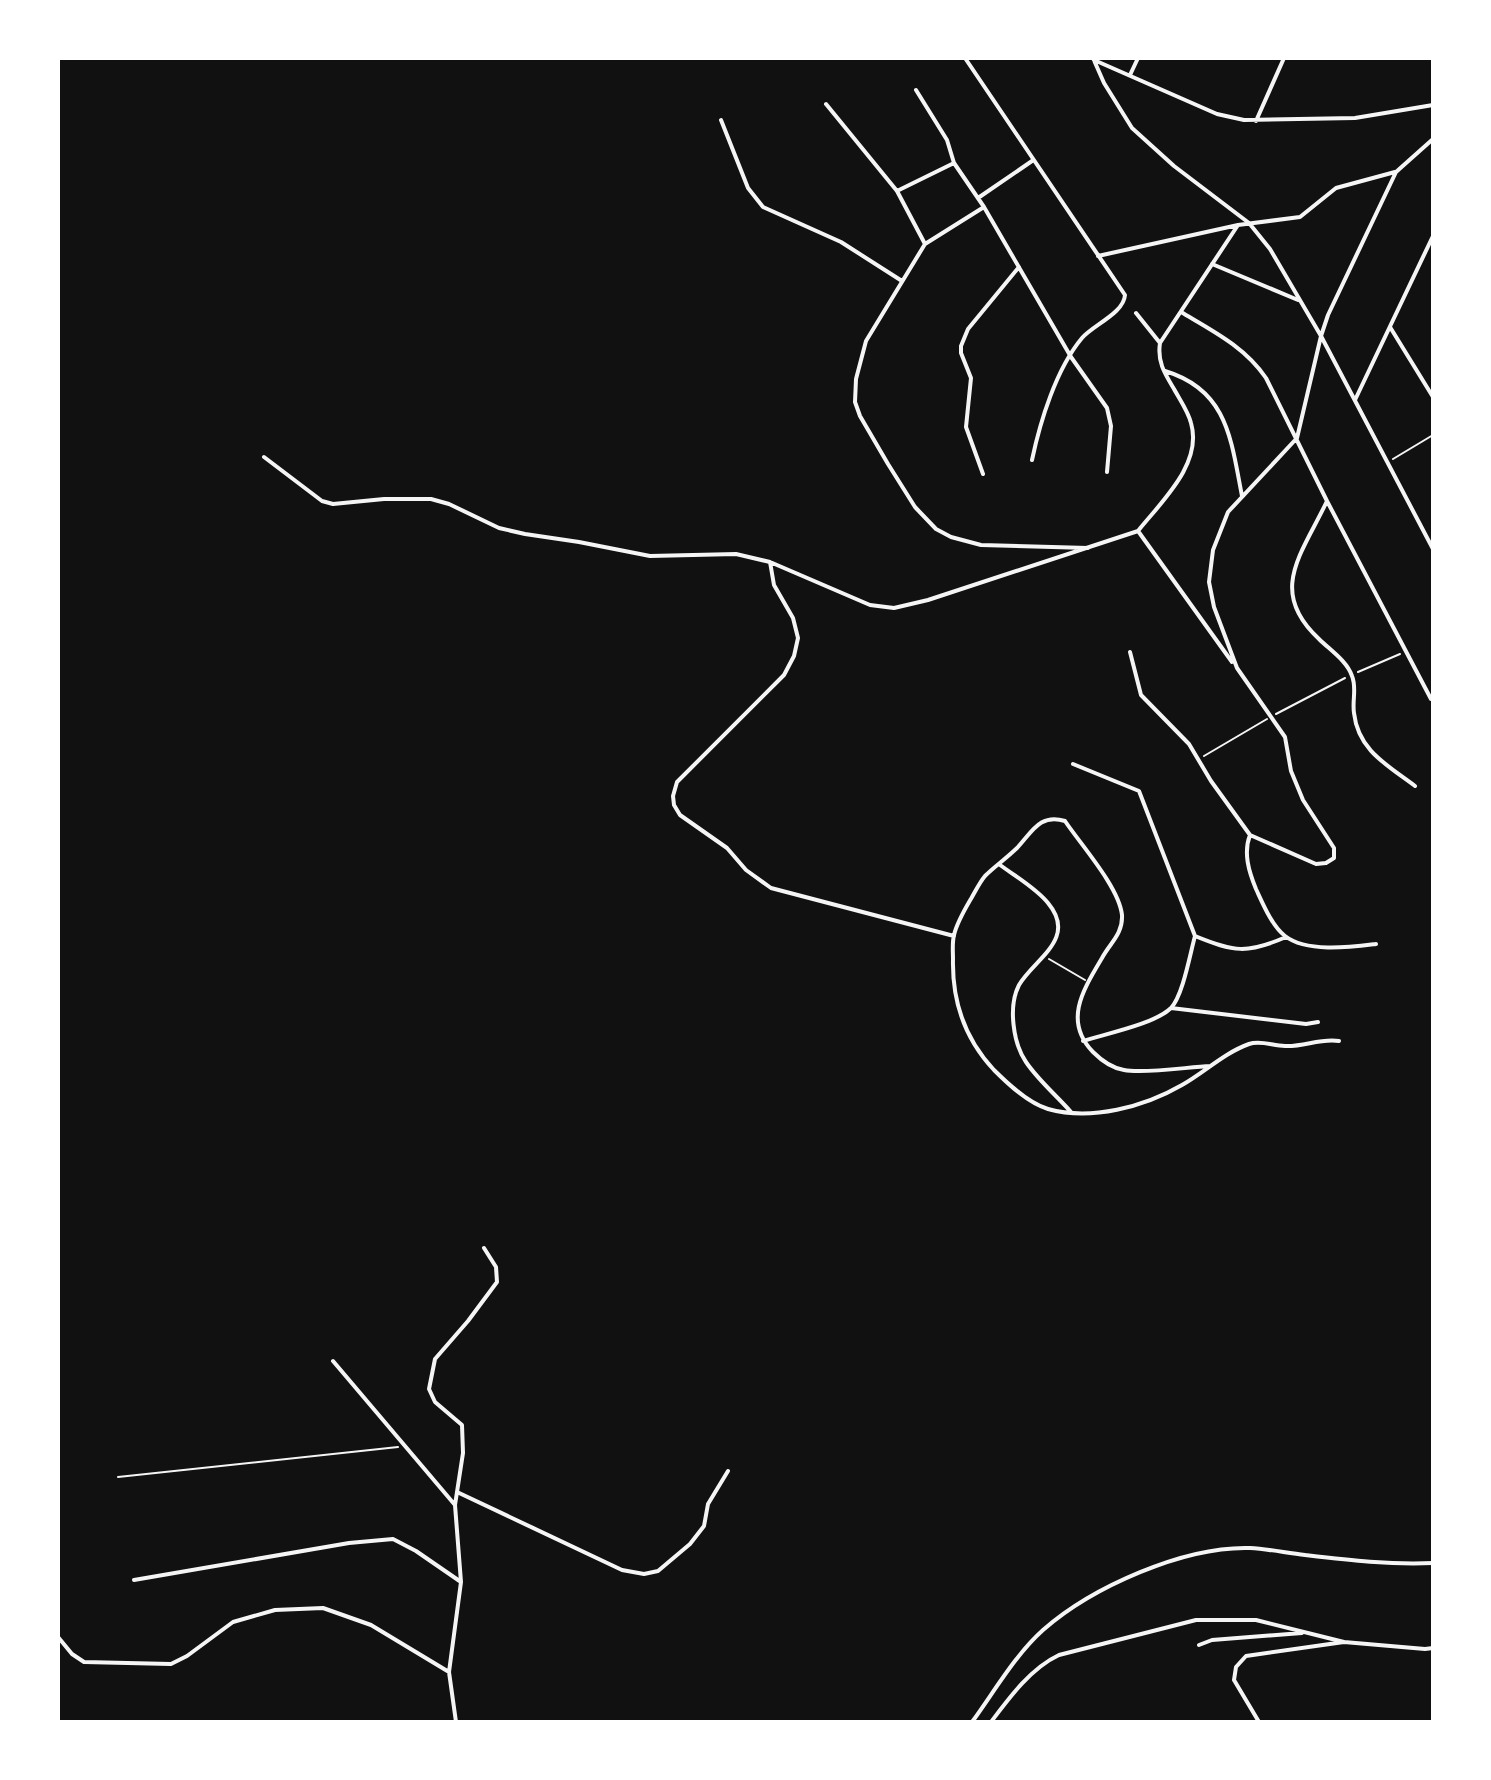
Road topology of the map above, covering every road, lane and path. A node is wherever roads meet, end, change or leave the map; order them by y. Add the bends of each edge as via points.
1 (965, 58) edge
2 (1138, 58) edge
3 (1284, 58) edge
4 (1093, 59) edge
5 (1130, 75) junction
6 (916, 90) dead end
7 (826, 104) dead end
8 (1433, 105) edge
9 (721, 120) dead end
10 (1256, 121) junction
11 (1433, 139) edge
12 (1033, 161) junction
13 (954, 163) junction
14 (1396, 172) junction
15 (897, 191) junction
16 (978, 198) junction
17 (984, 207) junction
18 (1249, 223) junction
19 (1238, 225) junction
20 (1433, 236) edge
21 (925, 244) junction
22 (1098, 256) junction
23 (1212, 264) junction
24 (1019, 267) junction
25 (902, 281) junction
26 (1300, 301) junction
27 (1181, 312) junction
28 (1136, 313) dead end
29 (1390, 327) junction
30 (1321, 336) junction
31 (1160, 343) junction
32 (1071, 357) junction
33 (1163, 370) junction
34 (1433, 397) edge
35 (1355, 400) junction
36 (1433, 435) edge
37 (1297, 438) junction
38 (264, 457) dead end
39 (1032, 460) dead end
40 (1388, 462) junction
41 (1107, 472) dead end
42 (983, 474) dead end
43 (1242, 496) junction
44 (1327, 501) junction
45 (1138, 531) junction
46 (1088, 548) junction
47 (1433, 549) edge
48 (770, 562) junction
49 (1406, 651) junction
50 (1130, 652) dead end
51 (1237, 668) junction
52 (1352, 674) junction
53 (1431, 699) dead end
54 (1271, 716) junction
55 (1199, 758) junction
56 (1073, 764) dead end
57 (1415, 786) dead end
58 (1250, 835) junction
59 (1000, 865) junction
60 (954, 936) junction
61 (1195, 936) junction
62 (1286, 937) junction
63 (1376, 944) dead end
64 (1045, 957) junction
65 (1089, 982) junction
66 (1171, 1008) junction
67 (1318, 1022) dead end
68 (1083, 1041) junction
69 (1339, 1041) dead end
70 (1210, 1066) junction
71 (1073, 1113) junction
72 (484, 1248) dead end
73 (333, 1361) dead end
74 (403, 1446) junction
75 (728, 1471) dead end
76 (118, 1477) dead end
77 (457, 1492) junction
78 (455, 1505) junction
79 (1433, 1563) edge
80 (134, 1580) dead end
81 (461, 1582) junction
82 (1308, 1633) junction
83 (58, 1637) edge
84 (1344, 1642) junction
85 (1199, 1645) dead end
86 (1433, 1648) edge
87 (449, 1672) junction
88 (456, 1722) edge
89 (972, 1722) edge
90 (991, 1722) edge
91 (1259, 1722) edge

1 - 12 street
2 - 5 street
3 - 10 street
4 - 5 street
4 - 18 street via 1132,128
5 - 10 street via 1217,114
6 - 13 street via 947,140
7 - 15 street
8 - 10 street via 1355,118
9 - 25 street via 748,188 763,207 830,236
11 - 14 street
12 - 16 street
12 - 22 street
13 - 15 street
13 - 16 street
14 - 18 street via 1336,188 1300,217
14 - 30 street
15 - 21 street
16 - 17 street
17 - 21 street
17 - 24 street
18 - 19 street
18 - 26 street
19 - 22 street
19 - 23 street
20 - 29 street
21 - 25 street
22 - 32 street via 1125,300 1082,338
23 - 26 street
23 - 27 street
24 - 32 street
24 - 42 street via 968,329 961,346 971,378 966,427
25 - 46 street via 866,341 855,402 915,507 936,529 965,541 1000,547
26 - 30 street
27 - 31 street
27 - 37 street via 1256,362
28 - 31 street
29 - 34 street
29 - 35 street
30 - 35 street
30 - 37 street
31 - 33 street
32 - 39 street via 1049,396
32 - 41 street via 1110,417
33 - 43 street via 1197,384 1220,412 1229,430
33 - 45 street via 1191,420 1193,444 1175,484
35 - 40 street
36 - 40 path
37 - 43 street
37 - 44 street
38 - 48 street via 333,504 431,499 525,534 650,556 736,554
40 - 47 street
43 - 51 street via 1219,529 1209,568 1214,607
44 - 49 street
44 - 52 street via 1290,591 1299,617
45 - 46 street
45 - 51 street
46 - 48 street via 894,608 858,601
48 - 60 street via 776,592 797,629 794,656 784,675 677,782 674,805 771,888
49 - 52 path
49 - 53 street
50 - 55 street via 1141,695
51 - 54 street
52 - 54 path
52 - 57 street via 1360,737
54 - 55 path
54 - 58 street via 1285,737 1303,800 1334,848 1334,858 1316,864
55 - 58 street
56 - 61 street via 1139,791
58 - 62 street via 1245,848 1254,884
59 - 60 street via 984,878
59 - 64 street via 1048,902 1055,916 1057,937
59 - 65 street via 1040,822 1054,817 1065,821 1121,908 1120,932
60 - 71 street via 958,1011 975,1046 1027,1099 1046,1109
61 - 62 street via 1235,950 1259,949
61 - 66 street
62 - 63 street via 1336,948
64 - 65 path
64 - 71 street via 1019,986 1012,1016 1024,1061
65 - 68 street via 1076,1018
66 - 67 street
66 - 68 street
68 - 70 street via 1103,1062 1126,1071
69 - 70 street via 1285,1046 1255,1042
70 - 71 street via 1183,1085 1135,1105
72 - 77 street via 496,1267 497,1282 435,1359 429,1389 435,1402 462,1425
73 - 74 street
74 - 76 path
74 - 78 street
75 - 77 street via 708,1504 704,1526 690,1544 658,1571 644,1574 622,1570
77 - 78 street
78 - 81 street
79 - 89 street via 1361,1562 1250,1548 1207,1551 1148,1568 1041,1631
80 - 81 street via 393,1539
81 - 87 street
82 - 84 street
82 - 85 street
82 - 90 street via 1256,1620 1196,1620 1059,1655 1047,1660
83 - 87 street via 84,1662 171,1664 233,1622 275,1610 323,1608 371,1625
84 - 86 street
84 - 91 street via 1246,1656 1233,1675
87 - 88 street

